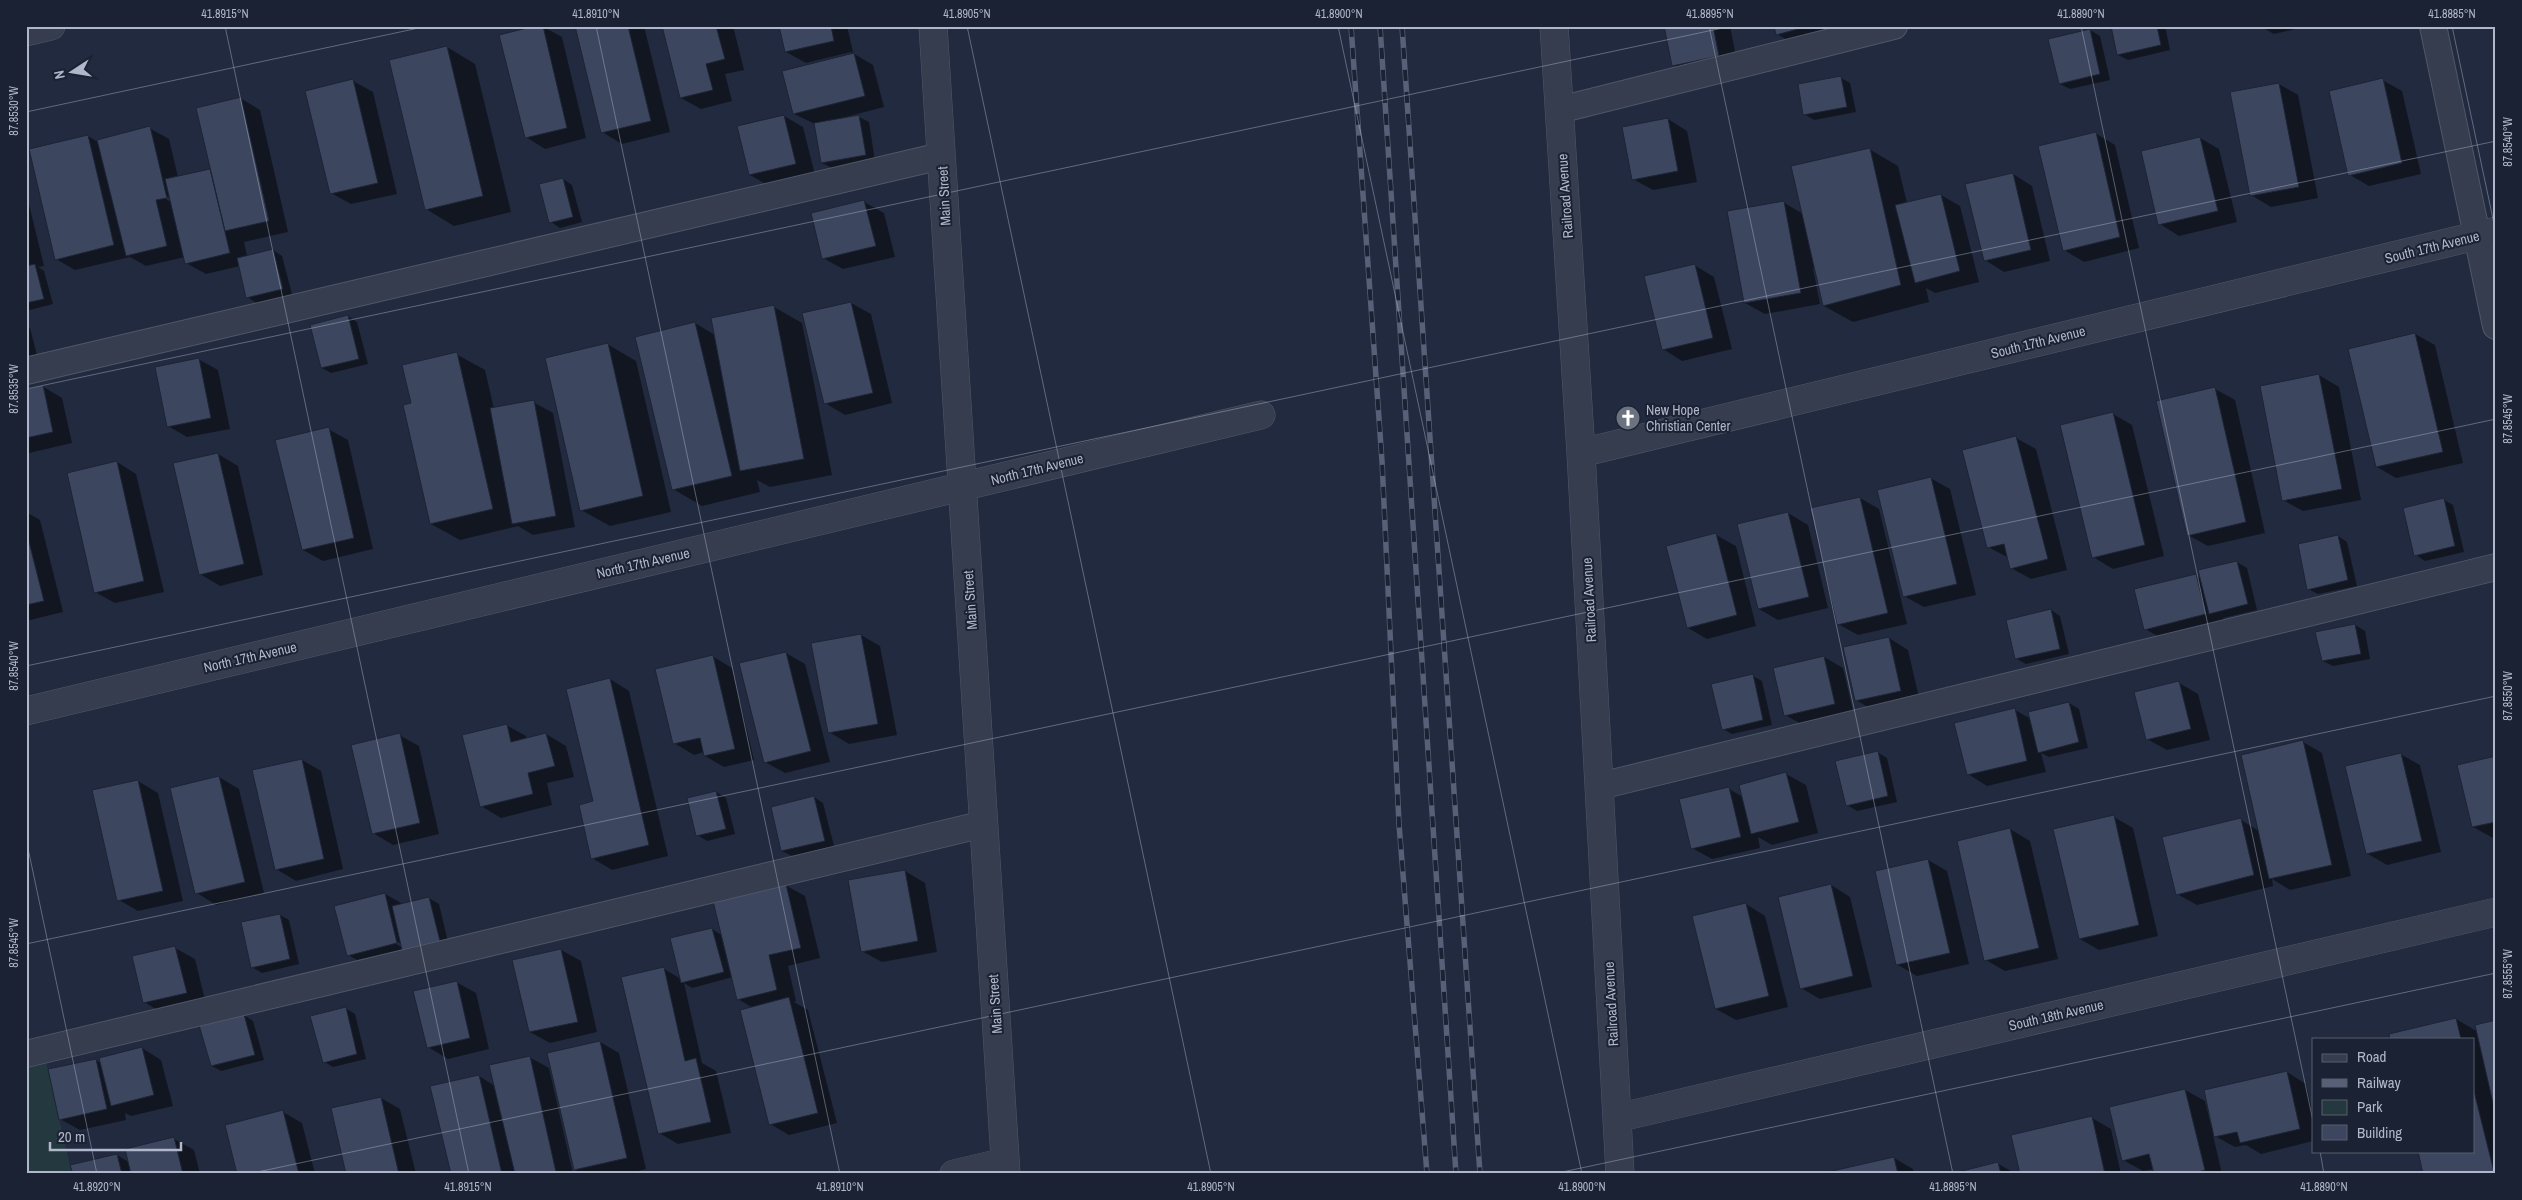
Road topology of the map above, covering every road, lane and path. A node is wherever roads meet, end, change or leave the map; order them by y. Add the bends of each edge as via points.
1 (51, 26) edge
2 (933, 26) edge
3 (1554, 26) edge
4 (1894, 26) edge
5 (2433, 26) edge
6 (26, 32) edge
7 (1559, 110) junction
8 (941, 156) junction
9 (2486, 233) edge
10 (2496, 326) edge
11 (26, 371) edge
12 (1261, 416) dead end
13 (1581, 453) junction
14 (961, 488) junction
15 (2496, 567) edge
16 (26, 711) edge
17 (1600, 786) junction
18 (984, 824) junction
19 (2496, 912) edge
20 (26, 1054) edge
21 (1617, 1118) junction
22 (1005, 1168) edge
23 (954, 1174) edge
24 (1620, 1174) edge

1 - 6 street
2 - 8 street, Main Street
3 - 7 street, Railroad Avenue
4 - 7 lane
5 - 9 lane
7 - 13 street, Railroad Avenue
8 - 11 lane
8 - 14 street, Main Street
9 - 10 lane
9 - 13 street, South 17th Avenue
12 - 14 street, North 17th Avenue
13 - 17 street, Railroad Avenue
14 - 16 street, North 17th Avenue
14 - 18 street, Main Street
15 - 17 lane
17 - 21 street, Railroad Avenue
18 - 20 lane
18 - 22 street, Main Street
19 - 21 street, South 18th Avenue
21 - 24 street, Railroad Avenue
22 - 23 street

